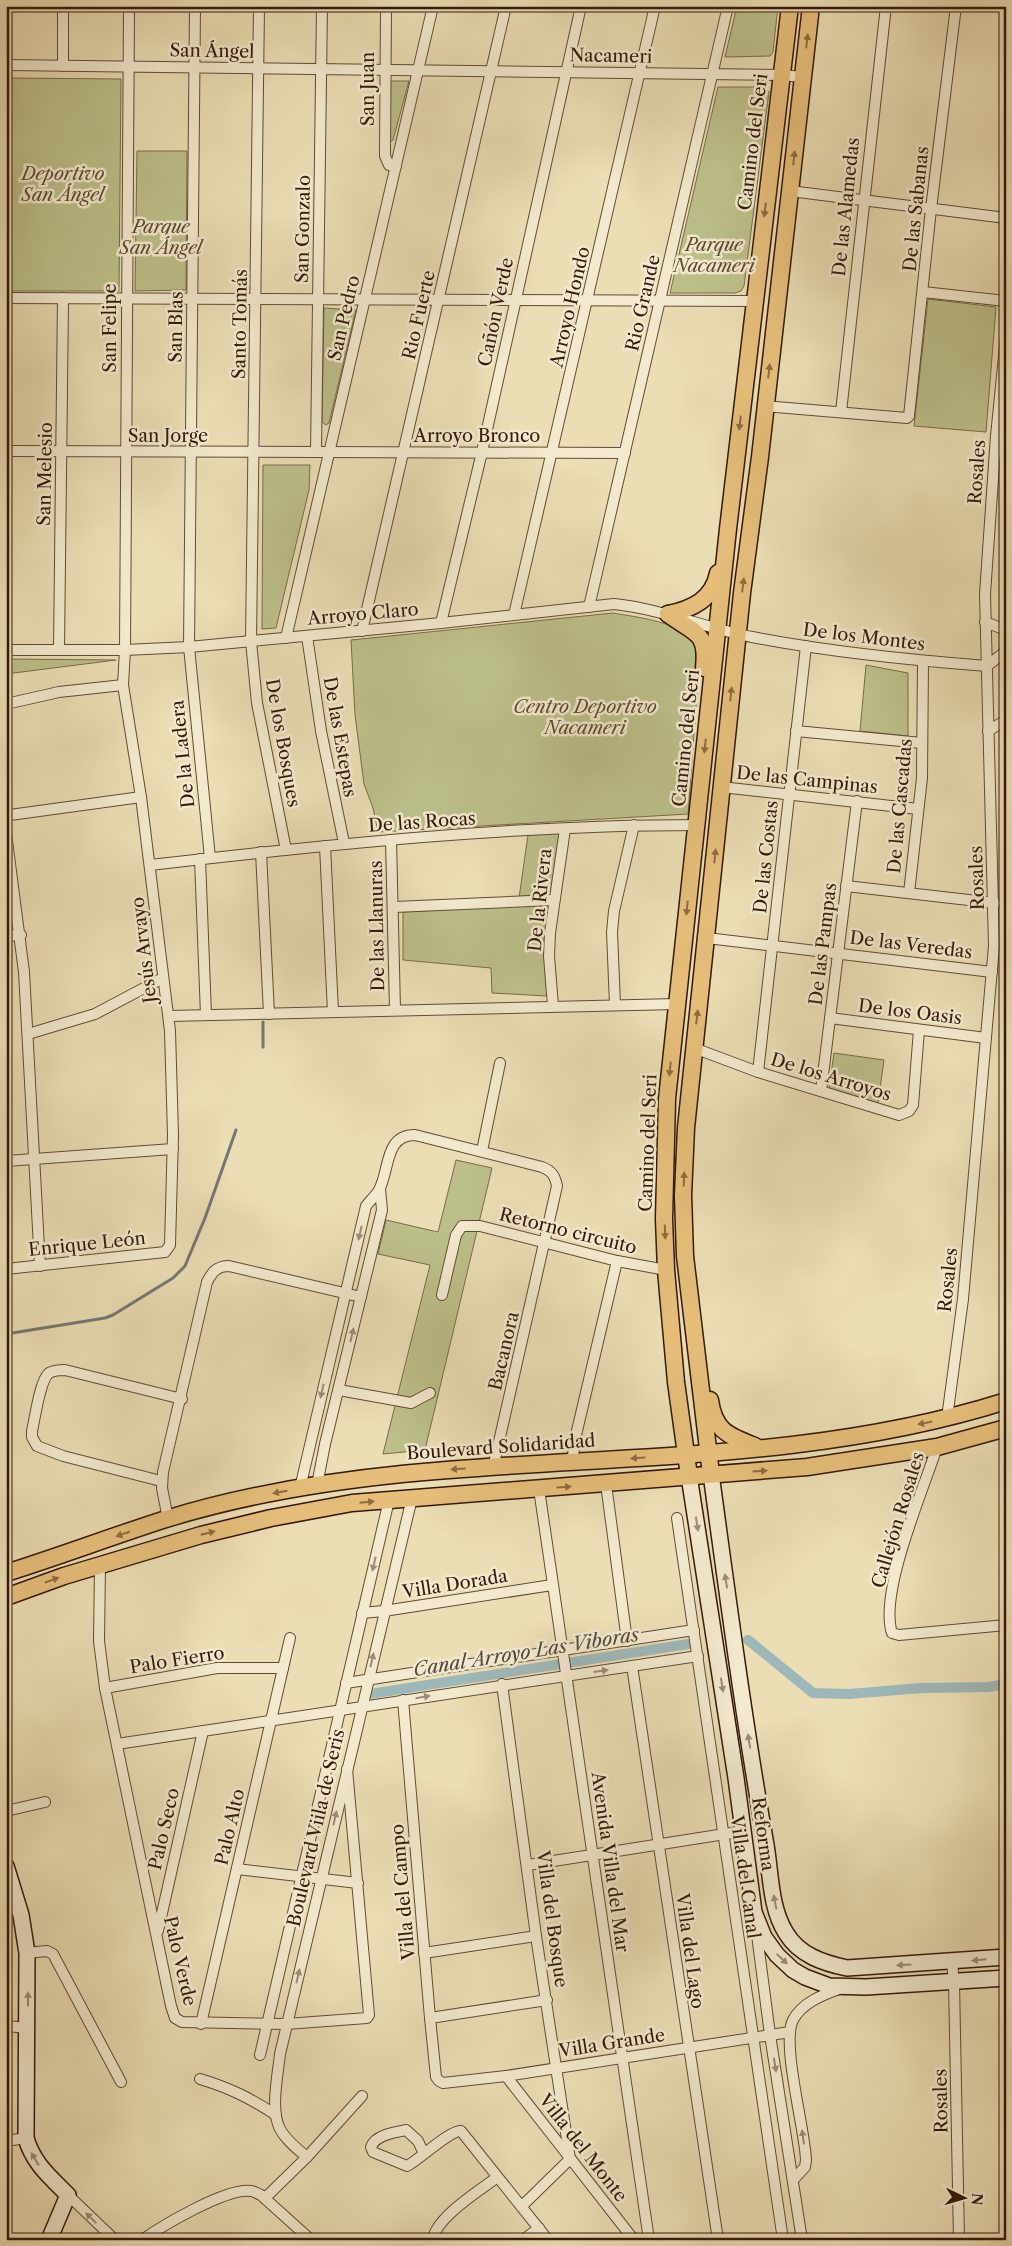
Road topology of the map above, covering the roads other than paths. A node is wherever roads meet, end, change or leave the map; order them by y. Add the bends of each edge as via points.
1 (63, 6) edge
2 (129, 6) edge
3 (195, 6) edge
4 (259, 6) edge
5 (322, 6) edge
6 (386, 6) edge
7 (432, 6) edge
8 (506, 6) edge
9 (581, 6) edge
10 (656, 6) edge
11 (728, 6) edge
12 (790, 6) edge
13 (811, 6) edge
14 (886, 6) edge
15 (956, 6) edge
16 (6, 65) edge
17 (63, 66) junction
18 (129, 67) junction
19 (194, 67) junction
20 (258, 68) junction
21 (321, 68) junction
22 (384, 69) junction
23 (418, 69) junction
24 (491, 70) junction
25 (566, 71) junction
26 (640, 72) junction
27 (713, 74) junction
28 (781, 75) junction
29 (803, 77) junction
30 (396, 166) junction
31 (790, 191) junction
32 (863, 200) junction
33 (931, 208) junction
34 (1006, 218) edge
35 (923, 292) junction
36 (6, 298) edge
37 (63, 298) junction
38 (127, 299) junction
39 (193, 299) junction
40 (440, 299) junction
41 (515, 299) junction
42 (589, 299) junction
43 (257, 300) junction
44 (318, 300) junction
45 (365, 300) junction
46 (660, 300) junction
47 (754, 301) junction
48 (1006, 301) edge
49 (1006, 336) edge
50 (764, 406) junction
51 (841, 412) junction
52 (1001, 436) edge
53 (6, 451) edge
54 (61, 451) junction
55 (126, 452) junction
56 (191, 452) junction
57 (316, 452) junction
58 (329, 452) junction
59 (405, 452) junction
60 (482, 452) junction
61 (553, 452) junction
62 (1000, 452) edge
63 (254, 453) junction
64 (625, 453) junction
65 (728, 529) junction
66 (589, 607) junction
67 (668, 614) junction
68 (514, 616) junction
69 (985, 622) junction
70 (441, 624) junction
71 (718, 628) junction
72 (1006, 630) edge
73 (362, 631) junction
74 (738, 633) junction
75 (307, 636) junction
76 (286, 638) junction
77 (251, 641) junction
78 (806, 646) junction
79 (189, 647) junction
80 (6, 650) edge
81 (59, 650) junction
82 (125, 650) junction
83 (1006, 651) edge
84 (923, 662) junction
85 (987, 666) junction
86 (123, 686) junction
87 (6, 704) edge
88 (1006, 720) edge
89 (708, 722) junction
90 (796, 731) junction
91 (988, 731) junction
92 (922, 743) junction
93 (721, 787) junction
94 (789, 794) junction
95 (141, 797) junction
96 (857, 801) junction
97 (918, 809) junction
98 (6, 818) edge
99 (634, 825) junction
100 (697, 825) junction
101 (565, 829) junction
102 (6, 833) edge
103 (391, 840) junction
104 (344, 843) junction
105 (325, 846) junction
106 (286, 850) junction
107 (261, 852) junction
108 (205, 859) junction
109 (150, 865) junction
110 (846, 886) junction
111 (908, 893) junction
112 (553, 900) junction
113 (995, 903) junction
114 (394, 906) junction
115 (20, 935) junction
116 (6, 936) edge
117 (707, 938) junction
118 (772, 945) junction
119 (838, 953) junction
120 (992, 972) junction
121 (163, 978) junction
122 (677, 1004) junction
123 (615, 1005) junction
124 (553, 1006) junction
125 (395, 1010) junction
126 (333, 1012) junction
127 (269, 1014) junction
128 (206, 1015) junction
129 (169, 1016) junction
130 (830, 1018) junction
131 (919, 1030) junction
132 (28, 1034) junction
133 (986, 1038) junction
134 (694, 1048) junction
135 (500, 1063) dead end
136 (758, 1072) junction
137 (821, 1091) junction
138 (173, 1149) junction
139 (482, 1152) junction
140 (34, 1159) junction
141 (6, 1161) edge
142 (380, 1189) junction
143 (546, 1242) junction
144 (169, 1248) joint
145 (617, 1261) junction
146 (40, 1266) junction
147 (6, 1269) edge
148 (666, 1270) junction
149 (346, 1294) junction
150 (442, 1296) dead end
151 (361, 1297) junction
152 (690, 1315) junction
153 (340, 1390) junction
154 (430, 1393) dead end
155 (182, 1399) junction
156 (1006, 1401) edge
157 (947, 1418) junction
158 (1006, 1428) edge
159 (310, 1442) junction
160 (324, 1444) junction
161 (758, 1447) junction
162 (938, 1447) junction
163 (709, 1453) junction
164 (686, 1455) junction
165 (572, 1462) junction
166 (493, 1468) junction
167 (711, 1474) junction
168 (689, 1476) junction
169 (161, 1481) junction
170 (606, 1484) junction
171 (317, 1485) junction
172 (300, 1488) junction
173 (539, 1489) junction
174 (412, 1498) junction
175 (389, 1500) junction
176 (676, 1518) dead end
177 (168, 1519) junction
178 (100, 1565) junction
179 (6, 1573) edge
180 (552, 1585) junction
181 (6, 1597) edge
182 (384, 1612) junction
183 (362, 1613) junction
184 (1006, 1625) edge
185 (694, 1630) junction
186 (290, 1638) dead end
187 (627, 1640) junction
188 (564, 1652) junction
189 (698, 1656) junction
190 (632, 1666) junction
191 (283, 1668) junction
192 (566, 1674) junction
193 (368, 1680) junction
194 (346, 1683) junction
195 (502, 1684) junction
196 (105, 1688) junction
197 (403, 1700) junction
198 (361, 1708) junction
199 (340, 1710) junction
200 (271, 1720) junction
201 (204, 1731) junction
202 (117, 1744) junction
203 (347, 1769) junction
204 (754, 1774) junction
205 (736, 1778) junction
206 (44, 1802) dead end
207 (6, 1811) edge
208 (744, 1832) junction
209 (723, 1836) junction
210 (658, 1846) junction
211 (594, 1855) junction
212 (528, 1865) junction
213 (6, 1866) edge
214 (237, 1869) junction
215 (302, 1876) junction
216 (321, 1879) junction
217 (358, 1883) junction
218 (754, 1912) junction
219 (157, 1935) junction
220 (536, 1936) junction
221 (27, 1953) junction
222 (424, 1953) junction
223 (1006, 1957) edge
224 (952, 1962) junction
225 (1006, 1978) edge
226 (954, 1982) junction
227 (841, 1988) junction
228 (547, 2000) junction
229 (430, 2018) junction
230 (201, 2024) junction
231 (268, 2024) junction
232 (286, 2024) junction
233 (6, 2026) edge
234 (28, 2028) junction
235 (790, 2032) junction
236 (770, 2035) junction
237 (753, 2038) junction
238 (688, 2048) junction
239 (260, 2055) dead end
240 (623, 2058) junction
241 (557, 2068) junction
242 (506, 2076) junction
243 (200, 2079) dead end
244 (121, 2082) dead end
245 (439, 2082) joint
246 (362, 2096) dead end
247 (276, 2116) junction
248 (26, 2138) junction
249 (6, 2141) edge
250 (424, 2154) junction
251 (307, 2157) junction
252 (570, 2158) junction
253 (496, 2178) junction
254 (793, 2180) junction
255 (68, 2195) junction
256 (265, 2198) junction
257 (522, 2206) junction
258 (539, 2228) junction
259 (49, 2240) edge
260 (115, 2240) edge
261 (142, 2240) edge
262 (311, 2240) edge
263 (433, 2240) edge
264 (524, 2240) edge
265 (548, 2240) edge
266 (634, 2240) edge
267 (649, 2240) edge
268 (718, 2240) edge
269 (783, 2240) edge
270 (802, 2240) edge
271 (959, 2240) edge

1 - 17 street
2 - 18 street, San Felipe
3 - 19 street, San Blas
4 - 20 street, Santo Tomás
5 - 21 street, San Gonzalo
6 - 22 street, San Juan
7 - 23 street, San Pedro
8 - 24 street, Rio Fuerte
9 - 25 street, Cañón Verde
10 - 26 street, Arroyo Hondo
11 - 27 street, Rio Grande
12 - 28 main road, Camino del Seri
29 -> 13 main road
14 - 32 street, De las Alamedas
15 - 33 street, De las Sabanas
16 - 17 street, San Ángel
17 - 18 street, San Ángel
18 - 19 street, San Ángel
18 - 38 street, San Felipe
19 - 20 street, San Ángel
19 - 39 street, San Blas
20 - 21 street, San Ángel
20 - 43 street, Santo Tomás
21 - 22 street, San Ángel
21 - 44 street, San Gonzalo
22 - 23 street, San Ángel
22 - 30 street, San Juan via 385,156 389,164
23 - 24 street, Nacameri
23 - 30 street, San Pedro
24 - 25 street, Nacameri
24 - 40 street, Rio Fuerte
25 - 26 street, Nacameri
25 - 41 street, Cañón Verde
26 - 27 street, Nacameri
26 - 42 street, Arroyo Hondo
27 - 28 street, Nacameri
27 - 46 street, Rio Grande
28 - 29 street, Nacameri
28 -> 47 main road, Camino del Seri
31 -> 29 main road
30 - 45 street, San Pedro
31 - 32 street
50 -> 31 main road
32 - 33 street
32 - 51 street, De las Alamedas
33 - 34 street
33 - 35 street, De las Sabanas
35 - 48 street
35 - 51 street, De las Sabanas via 909,416
36 - 37 street
37 - 38 street
37 - 54 street, San Melesio
38 - 39 street
38 - 55 street, San Felipe
39 - 43 street
39 - 56 street, San Blas
40 - 41 street
40 - 45 street
40 - 59 street, Rio Fuerte
41 - 42 street
41 - 60 street, Cañón Verde
42 - 46 street
42 - 61 street, Arroyo Hondo
43 - 44 street
43 - 63 street, Santo Tomás
44 - 45 street
44 - 57 street, San Gonzalo
45 - 58 street, San Pedro
46 - 47 street
46 - 64 street, Rio Grande
47 -> 65 main road, Camino del Seri
49 - 52 street, Rosales
50 - 51 street
74 -> 50 main road
52 - 62 street, Rosales
53 - 54 street, San Jorge
54 - 55 street, San Jorge
54 - 81 street, San Melesio
55 - 56 street, San Jorge
55 - 82 street, San Felipe
56 - 63 street, San Jorge
56 - 79 street, San Blas
57 - 58 street, San Jorge
57 - 63 street, San Jorge
58 - 59 street, Arroyo Bronco
58 - 76 street, San Pedro
59 - 60 street, Arroyo Bronco
59 - 73 street, Rio Fuerte
60 - 61 street, Arroyo Bronco
60 - 70 street, Cañón Verde
61 - 64 street, Arroyo Bronco
61 - 68 street, Arroyo Hondo
62 - 69 street, Rosales
63 - 77 street, Santo Tomás
64 - 66 street, Rio Grande
65 - 67 main road via 718,577 710,593 691,608
65 - 71 main road, Camino del Seri
66 - 67 street, Arroyo Claro via 614,604
66 - 68 street, Arroyo Claro
67 - 71 street, Arroyo Claro
67 - 89 main road via 696,632 705,646 701,701
68 - 70 street, Arroyo Claro
69 - 72 street
69 - 85 street, Rosales
70 - 73 street, Arroyo Claro
71 - 74 street, De los Montes
71 - 89 main road, Camino del Seri
73 - 75 street, Arroyo Claro
74 - 78 street, De los Montes
93 -> 74 main road
75 - 76 street, Arroyo Claro
75 - 104 street, De las Estepas via 321,731
76 - 77 street, Arroyo Claro
77 - 79 street, Arroyo Claro
77 - 106 street, De los Bosques via 257,703
78 - 84 street, De los Montes
78 - 90 street, De las Costas
79 - 82 street, Arroyo Claro
79 - 108 street, De la Ladera
80 - 81 street, Arroyo Claro
81 - 82 street, Arroyo Claro
82 - 86 street, Jesús Arvayo
83 - 85 street
84 - 85 street, De los Montes
84 - 92 street, De las Cascadas
85 - 91 street, Rosales
86 - 87 street via 59,692
86 - 95 street, Jesús Arvayo
88 - 91 street
89 -> 100 main road, Camino del Seri
90 - 92 street
90 - 94 street, De las Costas
91 - 113 street, Rosales
92 - 97 street, De las Cascadas
93 - 94 street, De las Campinas
117 -> 93 main road
94 - 96 street, De las Campinas
94 - 118 street, De las Costas
95 - 98 street via 10,814
95 - 109 street, Jesús Arvayo
96 - 97 street, De las Campinas
96 - 110 street, De las Pampas
97 - 111 street, De las Cascadas
99 - 100 street, De las Rocas
99 - 101 street, De las Rocas
99 - 123 street via 614,911
100 -> 122 main road, Camino del Seri
101 - 103 street, De las Rocas
101 - 112 street, De la Rivera
102 - 115 street
103 - 104 street, De las Rocas
103 - 114 street, De las Llanuras
104 - 105 street, De las Rocas
105 - 106 street, De las Rocas
105 - 126 street
106 - 107 street, De las Rocas
107 - 108 street, De las Rocas
107 - 127 street
108 - 109 street, De las Rocas
108 - 128 street, De la Ladera
109 - 121 street, Jesús Arvayo
110 - 111 street
110 - 119 street, De las Pampas
111 - 113 street
112 - 114 street
112 - 124 street, De la Rivera via 549,956
113 - 120 street, Rosales
114 - 125 street, De las Llanuras
115 - 116 street
115 - 132 street
117 - 118 street, De las Veredas
134 -> 117 main road
118 - 119 street, De las Veredas
118 - 136 street, De las Costas
119 - 120 street, De las Veredas
119 - 130 street, De las Pampas
120 - 133 street, Rosales
121 - 129 street, Jesús Arvayo
121 - 132 street via 95,1014
122 - 123 street
122 -> 148 main road, Camino del Seri via 667,1099
123 - 124 street
124 - 125 street
125 - 126 street
126 - 127 street
127 - 128 street
128 - 129 street
129 - 138 street, Jesús Arvayo
130 - 131 street, De los Oasis
130 - 137 street, De las Pampas
131 - 133 street, De los Oasis
131 - 137 street, De los Arroyos via 913,1105 905,1114 899,1115
132 - 140 street
133 - 157 street, Rosales via 963,1299
134 - 136 street, De los Arroyos
152 -> 134 main road via 683,1195
135 - 139 street
136 - 137 street, De los Arroyos
138 - 140 street
138 - 144 street, Jesús Arvayo
139 - 142 street, Retorno circuito via 406,1135 393,1146
139 - 143 street, Retorno circuito via 552,1172 557,1186
140 - 141 street
140 - 146 street
142 -> 149 street via 366,1206
142 - 151 street via 382,1210
143 - 145 street, Retorno circuito
143 - 150 street, Retorno circuito via 480,1226 462,1226 456,1234
143 - 166 street, Bacanora
144 - 146 street, Enrique León via 165,1252
145 - 148 street, Retorno circuito
145 - 165 street
146 - 147 street, Enrique León
148 - 164 main road, Camino del Seri
149 - 151 street
149 - 155 street via 248,1269 217,1268 207,1282
149 -> 159 street
153 -> 151 street
152 - 161 main road via 703,1350 715,1421 729,1435
152 - 163 main road
153 - 154 street via 411,1403
153 - 160 street
155 - 169 street
155 - 169 street via 65,1370 48,1374 42,1389 32,1430 37,1446 63,1456
156 - 157 main road, Boulevard Solidaridad
157 -> 161 main road, Boulevard Solidaridad via 871,1433
158 - 162 main road
159 - 160 street
159 - 172 street
160 - 171 street
161 - 163 main road, Boulevard Solidaridad
167 -> 162 main road via 844,1463
162 - 184 street, Callejón Rosales via 896,1571 890,1598 892,1633 945,1632
163 - 164 main road, Boulevard Solidaridad
163 - 167 main road
164 -> 165 main road, Boulevard Solidaridad
164 - 168 main road, Camino del Seri
165 - 166 main road, Boulevard Solidaridad
166 -> 171 main road, Boulevard Solidaridad via 400,1474
167 - 168 main road
204 -> 167 main road, Reforma
168 - 170 main road
168 -> 205 main road, Reforma
169 - 177 street
173 -> 170 main road
170 - 187 street
171 - 172 main road, Boulevard Solidaridad
172 -> 177 main road, Boulevard Solidaridad
173 - 174 main road
173 - 180 street, Avenida Villa del Mar
174 - 175 main road
174 - 182 street, Boulevard Viila de Seris
178 -> 175 main road via 271,1518
175 -> 183 street, Boulevard Viila de Seris
176 - 185 street, Villa del Canal
177 -> 179 main road, Boulevard Solidaridad
181 -> 178 main road
178 - 196 street, Palo Verde via 99,1641
180 - 182 street, Villa Dorada
180 - 188 street, Avenida Villa del Mar
182 - 183 street, Villa Dorada
193 -> 182 street, Boulevard Viila de Seris
183 - 194 street, Boulevard Viila de Seris
185 - 187 street
185 - 189 street, Villa del Canal
186 - 191 street, Palo Alto
187 - 188 street
188 - 192 street, Avenida Villa del Mar
188 - 193 street
189 - 190 street
189 - 209 street, Villa del Canal
192 -> 190 street
190 - 210 street, Villa del Lago
191 - 196 street, Palo Fierro via 216,1668
191 - 200 street, Palo Alto
192 - 195 street
192 - 211 street, Avenida Villa del Mar
193 - 194 street
193 - 198 street, Boulevard Viila de Seris
194 - 199 street, Boulevard Viila de Seris
197 -> 195 street
195 - 212 street, Villa del Bosque
196 - 202 street, Palo Verde
197 - 198 street
197 - 222 street, Villa del Campo
198 - 199 street
198 - 203 street, Boulevard Viila de Seris
199 - 200 street
199 - 215 street, Boulevard Viila de Seris
200 - 201 street
200 - 214 street, Palo Alto
201 - 202 street
201 - 219 street, Palo Seco
202 - 219 street, Palo Verde
216 -> 203 street, Boulevard Viila de Seris
203 - 217 street, Palo Verde
204 - 205 main road
224 -> 204 main road, Reforma via 847,1968 820,1961 798,1947 785,1932 777,1912
205 - 208 main road, Reforma
206 - 207 street
208 - 209 street
208 - 218 main road, Reforma
209 - 210 street
209 - 237 street, Villa del Canal
210 - 211 street
210 - 238 street, Villa del Lago
211 - 212 street
211 - 240 street, Avenida Villa del Mar
212 - 220 street, Villa del Bosque
213 - 221 main road
214 - 215 street
214 - 230 street, Palo Alto
215 - 216 street
215 - 231 street, Boulevard Viila de Seris
216 - 217 street
232 -> 216 street, Boulevard Viila de Seris
217 - 232 street, Palo Verde via 369,2015 366,2018
218 -> 227 main road, Reforma via 764,1937 783,1961 805,1977
218 - 236 street, Villa del Canal
219 - 230 street, Palo Verde via 173,2013 182,2022
220 - 222 street
220 - 228 street, Villa del Bosque
234 -> 221 main road
221 - 244 street via 47,1951 52,1954
222 - 229 street, Villa del Campo
223 -> 224 main road, Reforma
224 - 226 street, Rosales
225 - 226 main road, Reforma
226 - 227 main road, Reforma
226 - 271 street, Rosales
227 - 235 street via 803,2008 793,2020
228 - 229 street
228 - 241 street, Villa del Bosque
229 - 245 street, Villa del Campo
230 - 231 street, Palo Verde
231 - 232 street, Palo Verde
231 - 239 street, Boulevard Viila de Seris
232 - 247 street, Boulevard Viila de Seris via 280,2054
233 - 234 street
234 - 248 main road
235 - 236 street, Villa Grande
254 -> 235 street via 806,2160 790,2054
236 - 237 street, Villa Grande
236 -> 254 street, Villa del Canal
237 - 238 street, Villa Grande
237 - 269 street, Villa del Canal
238 - 240 street, Villa Grande
238 - 268 street, Villa del Lago
240 - 241 street, Villa Grande
240 - 267 street, Avenida Villa del Mar
241 - 242 street, Villa Grande
241 - 252 street, Villa del Bosque
242 - 245 street, Villa Grande
242 - 252 street, Villa del Monte
243 - 247 street via 250,2097
246 - 251 street
247 - 251 street, Boulevard Viila de Seris via 288,2140
248 - 249 street
255 -> 248 main road via 39,2166
250 - 250 street via 404,2166 374,2152 371,2147 375,2141 406,2130 418,2141
250 - 253 street via 458,2130
251 - 256 street
252 - 257 street
252 - 266 street, Villa del Monte
253 - 257 street
253 - 263 street via 446,2217 434,2230
254 - 270 street, Villa del Canal
255 - 259 main road
260 -> 255 street
256 - 261 street via 251,2191 239,2191 176,2218
256 - 262 street
257 - 258 street
258 - 264 street
258 - 265 street

